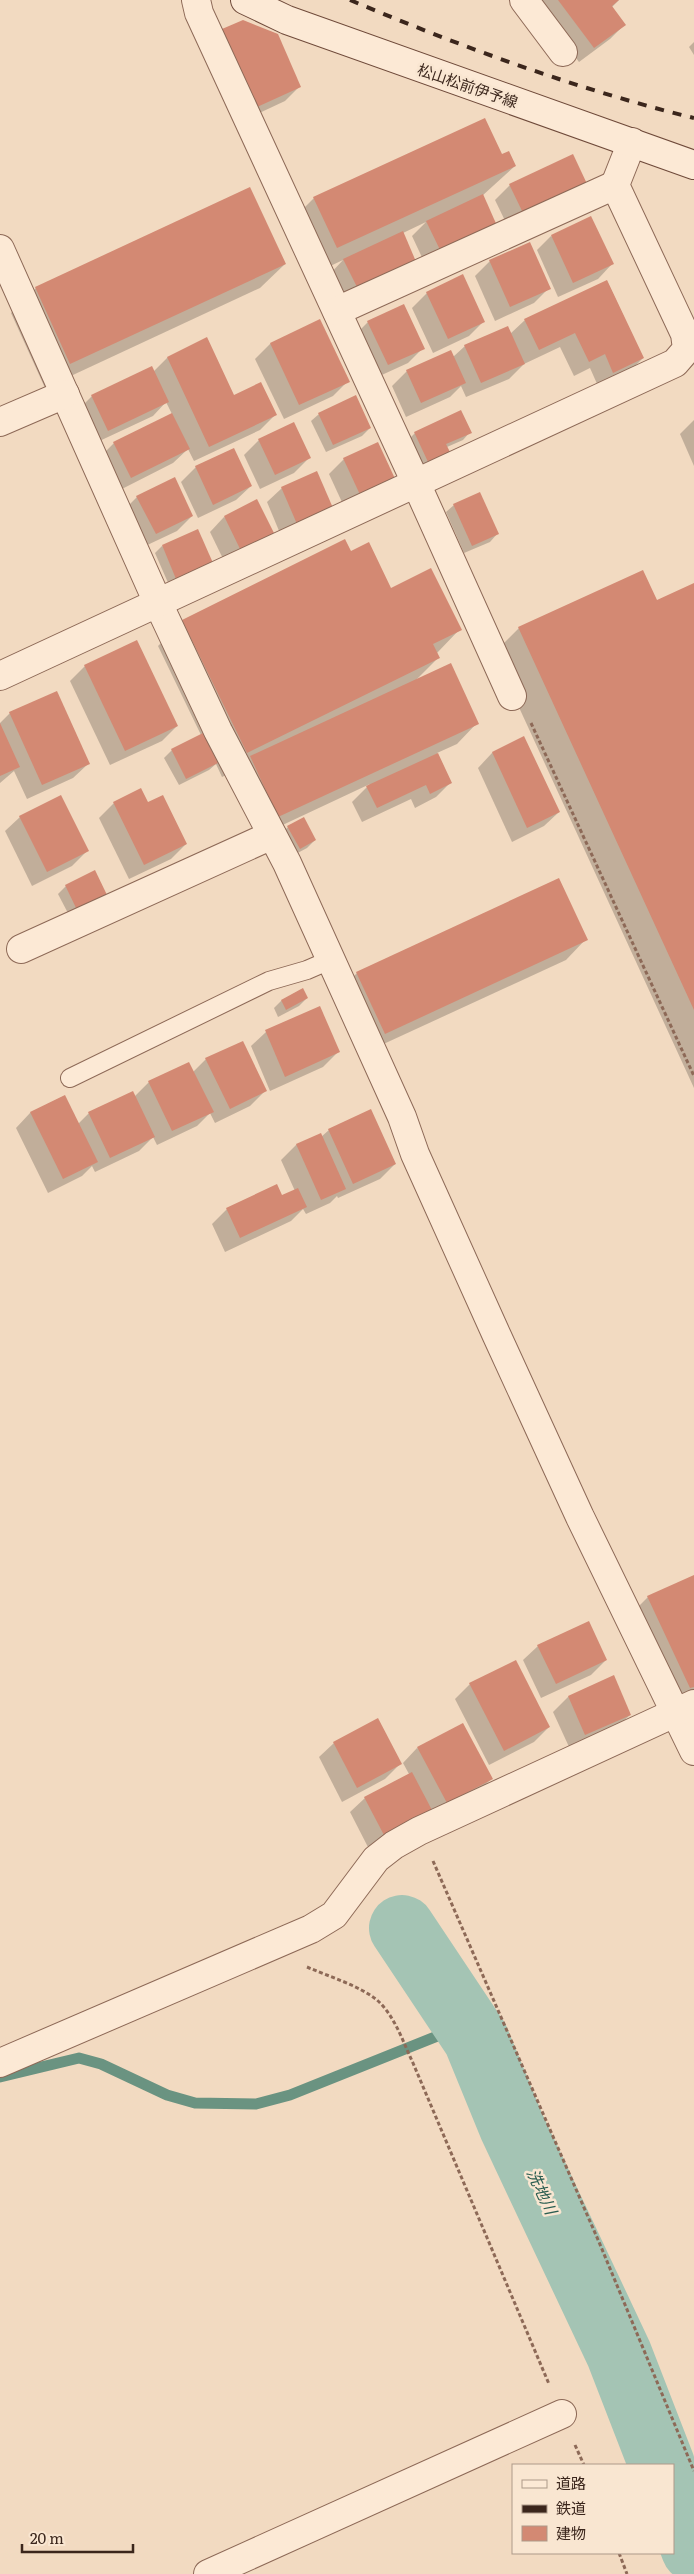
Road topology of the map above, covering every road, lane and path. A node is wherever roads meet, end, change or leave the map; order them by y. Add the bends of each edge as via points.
1 (196, 0) edge
2 (245, 0) edge
3 (524, 0) edge
4 (563, 52) dead end
5 (632, 142) junction
6 (694, 165) edge
7 (614, 185) junction
8 (0, 249) edge
9 (336, 311) junction
10 (65, 394) junction
11 (0, 422) edge
12 (416, 483) junction
13 (158, 603) junction
14 (0, 676) edge
15 (512, 696) joint
16 (272, 835) junction
17 (22, 948) dead end
18 (330, 960) junction
19 (694, 1076) edge
20 (70, 1078) dead end
21 (685, 1709) edge
22 (694, 1751) edge
23 (419, 1831) junction
24 (265, 1949) junction
25 (0, 2063) edge
26 (562, 2414) junction
27 (584, 2464) edge
28 (694, 2471) edge
29 (619, 2554) edge
30 (208, 2574) edge
31 (627, 2574) edge

1 - 9 street via 199,13
2 - 5 street, 松山松前伊予線 via 287,20
3 - 4 street
5 - 6 street, 松山松前伊予線
5 - 7 street
7 - 9 street
7 - 12 street via 685,334 687,349 675,363
8 - 10 street
9 - 12 street
10 - 11 street
10 - 13 street
12 - 13 street
12 - 15 street
13 - 14 street
13 - 16 street via 218,731
15 - 19 path via 522,705
16 - 17 street
16 - 18 street
18 - 20 lane via 269,981
18 - 21 street via 580,1517
21 - 22 street
21 - 23 street
23 - 24 street via 376,1859 334,1915
23 - 28 path via 595,2233
24 - 25 street
24 - 26 path via 362,1991 377,2001 392,2019
26 - 27 path
26 - 30 street
29 - 31 path

